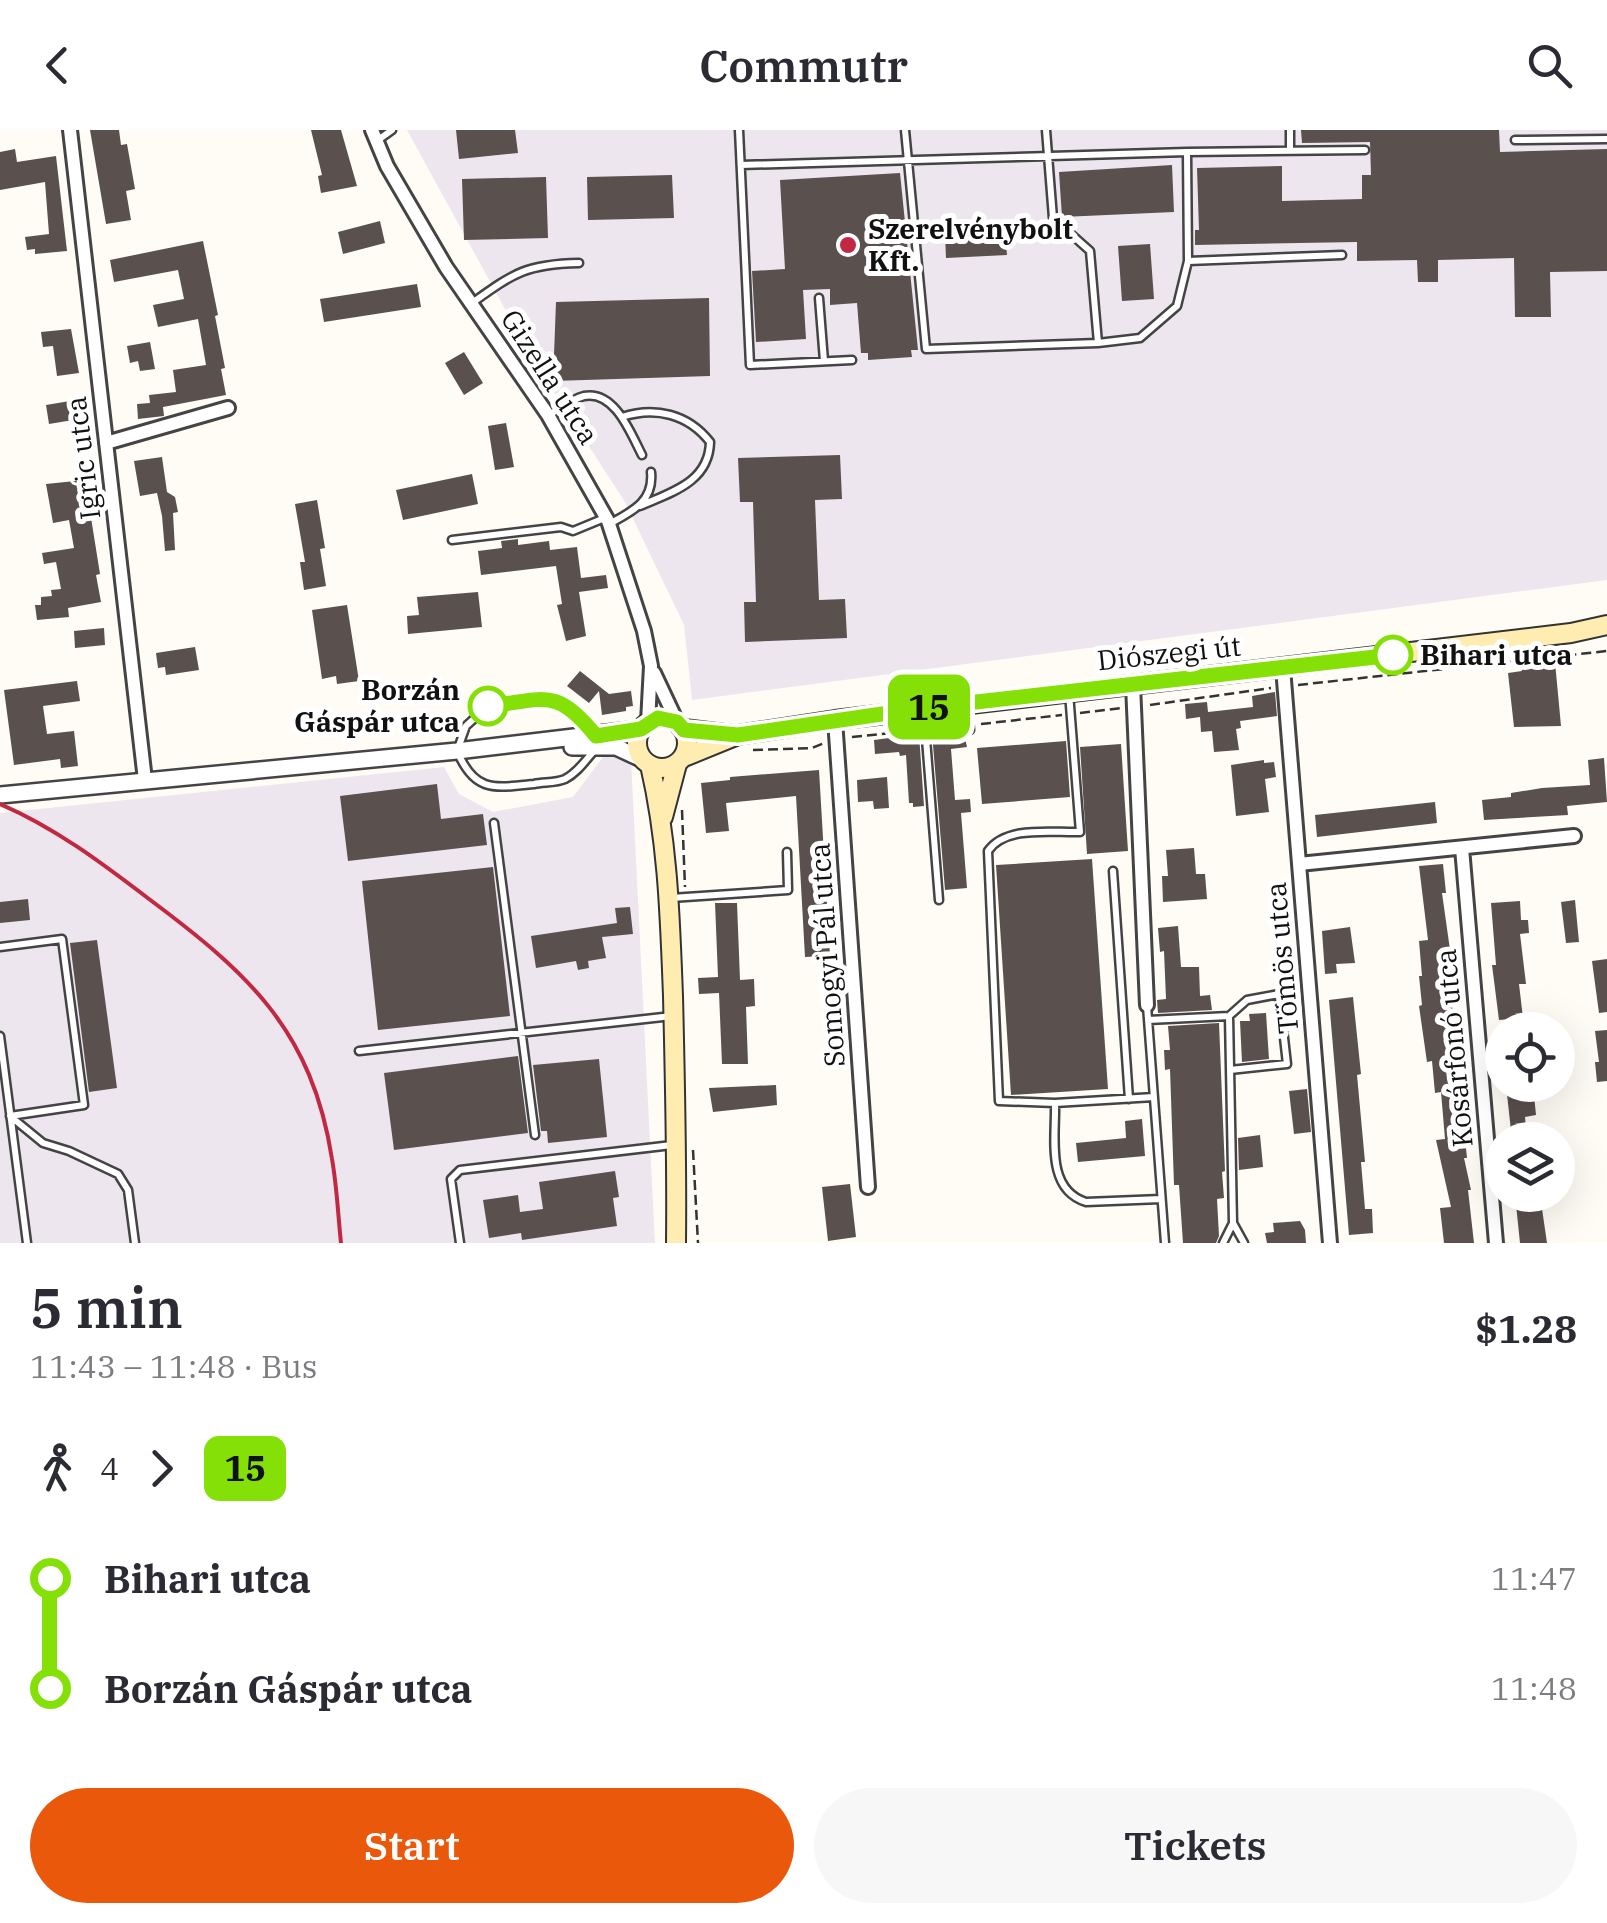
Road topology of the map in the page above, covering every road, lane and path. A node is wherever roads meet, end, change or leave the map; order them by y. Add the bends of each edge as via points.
1 (70, 130) edge
2 (392, 130) edge
3 (739, 130) edge
4 (905, 130) edge
5 (1046, 130) edge
6 (1290, 130) edge
7 (1535, 130) edge
8 (374, 135) edge
9 (1607, 139) edge
10 (1515, 140) dead end
11 (1535, 142) junction
12 (1365, 150) dead end
13 (1290, 151) junction
14 (1186, 152) junction
15 (1047, 156) junction
16 (910, 160) junction
17 (741, 165) junction
18 (1342, 255) dead end
19 (1188, 262) junction
20 (578, 263) dead end
21 (818, 298) dead end
22 (471, 304) junction
23 (1098, 343) junction
24 (852, 360) dead end
25 (824, 361) junction
26 (228, 408) dead end
27 (548, 415) junction
28 (622, 418) junction
29 (106, 443) junction
30 (642, 455) dead end
31 (651, 472) dead end
32 (640, 506) junction
33 (608, 521) junction
34 (452, 540) dead end
35 (1607, 624) edge
36 (1607, 651) edge
37 (651, 666) junction
38 (1284, 677) junction
39 (1133, 685) junction
40 (1069, 692) junction
41 (968, 703) junction
42 (1134, 707) junction
43 (923, 708) junction
44 (1070, 714) junction
45 (645, 726) junction
46 (681, 726) junction
47 (970, 727) junction
48 (836, 729) junction
49 (925, 730) junction
50 (597, 741) junction
51 (739, 743) junction
52 (458, 751) junction
53 (680, 761) junction
54 (646, 762) junction
55 (145, 780) junction
56 (0, 796) edge
57 (682, 810) dead end
58 (663, 820) junction
59 (494, 823) dead end
60 (1574, 836) dead end
61 (1462, 848) junction
62 (786, 852) dead end
63 (1300, 864) junction
64 (1112, 871) dead end
65 (677, 898) junction
66 (938, 900) dead end
67 (0, 948) edge
68 (1147, 1012) junction
69 (674, 1016) junction
70 (1228, 1016) junction
71 (523, 1032) junction
72 (0, 1036) edge
73 (360, 1051) dead end
74 (1230, 1070) junction
75 (1154, 1097) junction
76 (1129, 1099) junction
77 (1055, 1103) junction
78 (10, 1116) junction
79 (536, 1135) dead end
80 (685, 1145) junction
81 (868, 1186) dead end
82 (1162, 1199) junction
83 (1233, 1223) junction
84 (28, 1243) edge
85 (135, 1243) edge
86 (460, 1243) edge
87 (676, 1243) edge
88 (698, 1243) edge
89 (1165, 1243) edge
90 (1223, 1243) edge
91 (1244, 1243) edge
92 (1330, 1243) edge
93 (1496, 1243) edge

1 - 29 street, Igric utca
2 - 8 lane
3 - 17 lane
4 - 16 lane
5 - 15 lane
6 - 13 lane
7 - 11 lane
8 - 22 street, Gizella utca
9 - 11 lane
10 - 11 lane
12 - 13 lane
13 - 14 lane
14 - 15 lane
14 - 19 lane
15 - 16 lane
15 - 23 lane via 1053,218 1090,252
16 - 17 lane
16 - 23 lane via 926,350
17 - 25 lane via 750,365
18 - 19 lane
19 - 23 lane via 1177,306 1140,338
20 - 22 lane via 514,273
21 - 25 lane
22 - 27 street, Gizella utca
24 - 25 lane
26 - 29 street
27 - 28 lane via 593,396
27 - 33 street, Gizella utca
28 - 30 lane
28 - 32 lane via 662,411 710,442 696,478
29 - 55 street, Igric utca
31 - 32 lane
32 - 33 lane
33 - 34 lane via 572,531 561,526
33 - 37 street, Gizella utca
35 - 38 main road, Diószegi út
36 - 38 path
37 - 45 street, Gizella utca
37 - 46 street, Gizella utca
38 - 39 main road, Diószegi út
38 - 42 path
38 - 63 street, Tömös utca
39 - 40 main road, Diószegi út
39 - 42 street
40 - 41 main road, Diószegi út
40 - 44 lane
41 - 43 main road, Diószegi út
41 - 47 lane
42 - 44 path
42 - 68 street
43 - 48 main road, Diószegi út
43 - 49 lane
44 - 47 path
44 - 77 lane via 1080,832 1008,835 988,851 999,1101
45 - 46 main road via 658,718
45 - 50 street
45 - 54 main road via 637,739
46 - 51 main road, Diószegi út
46 - 53 main road via 688,749
47 - 49 path
48 - 49 path
48 - 51 main road, Diószegi út
48 - 51 path via 812,748
48 - 81 street, Somogyi Pál utca
49 - 66 lane
50 - 52 street
50 - 52 lane via 563,780 491,788 464,768
50 - 52 lane via 560,700 488,706 466,726
50 - 54 street
51 - 53 main road, Diószegi út
52 - 55 street
53 - 54 main road via 659,768
53 - 58 main road
54 - 58 main road
55 - 56 street
57 - 65 path
58 - 65 main road
59 - 71 lane
60 - 61 street
61 - 63 street
61 - 93 street, Kosárfonó utca
62 - 65 lane via 788,890
63 - 92 street, Tömös utca
64 - 76 lane
65 - 69 main road
67 - 78 lane via 62,939 84,1104
68 - 70 lane
68 - 75 lane
69 - 71 lane
69 - 80 main road
70 - 74 lane
70 - 74 lane via 1247,1000 1279,994 1287,1064
71 - 73 lane
71 - 79 lane
72 - 78 lane
74 - 83 lane
75 - 76 lane
75 - 82 lane
76 - 77 lane
77 - 82 lane via 1056,1158 1066,1191 1086,1202
78 - 84 lane
78 - 85 lane via 43,1143 118,1174 128,1190
80 - 86 lane via 460,1170 451,1178
80 - 87 main road
80 - 88 path
82 - 89 lane
83 - 90 lane
83 - 91 lane

